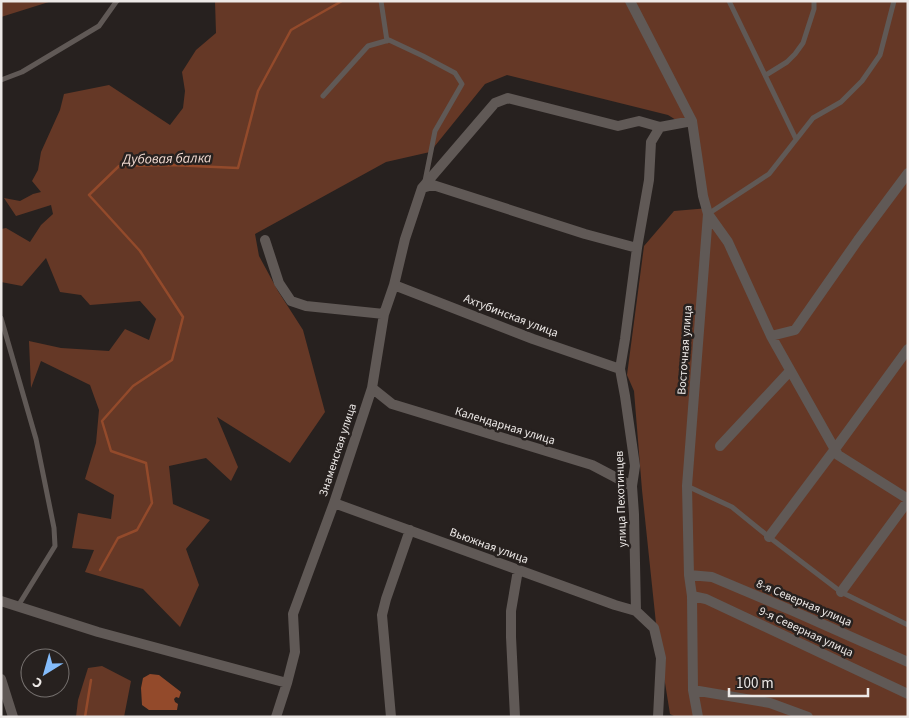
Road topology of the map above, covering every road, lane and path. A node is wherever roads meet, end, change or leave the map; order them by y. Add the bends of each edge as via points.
1 (118, 1) edge
2 (381, 1) edge
3 (630, 1) edge
4 (729, 1) edge
5 (814, 1) edge
6 (894, 1) edge
7 (387, 41) junction
8 (766, 75) junction
9 (1, 80) edge
10 (323, 96) dead end
11 (692, 121) junction
12 (660, 127) junction
13 (796, 139) junction
14 (908, 173) edge
15 (422, 187) junction
16 (708, 214) junction
17 (265, 240) dead end
18 (637, 248) junction
19 (394, 285) junction
20 (384, 314) junction
21 (1, 318) edge
22 (771, 336) junction
23 (908, 349) edge
24 (620, 369) junction
25 (790, 371) junction
26 (372, 388) junction
27 (720, 446) dead end
28 (835, 449) junction
29 (632, 486) junction
30 (687, 486) junction
31 (908, 500) edge
32 (334, 503) junction
33 (410, 530) junction
34 (769, 537) junction
35 (518, 570) junction
36 (689, 575) junction
37 (840, 592) junction
38 (692, 596) junction
39 (1, 601) edge
40 (18, 606) junction
41 (636, 611) junction
42 (908, 625) edge
43 (908, 662) edge
44 (1, 678) edge
45 (287, 682) junction
46 (693, 690) junction
47 (908, 694) edge
48 (277, 716) edge
49 (13, 717) edge
50 (391, 717) edge
51 (515, 717) edge
52 (658, 717) edge
53 (698, 717) edge
54 (808, 717) edge

1 - 9 lane via 99,26 22,72
2 - 7 lane
3 - 11 street, Восточная улица
4 - 8 lane
5 - 8 lane via 803,43 787,62
6 - 13 lane via 880,55 862,81 841,102 813,118
7 - 10 lane via 368,46
7 - 15 lane via 455,73 462,84 435,131
8 - 13 lane
11 - 12 street
11 - 16 street, Восточная улица
12 - 15 street via 639,121 618,126 508,98 496,103
12 - 18 street, улица Пехотинцев via 651,142 649,180
13 - 16 lane via 769,174
14 - 22 street via 795,330
15 - 18 street via 433,185
15 - 19 street, Знаменская улица
16 - 22 street via 728,242
16 - 30 street, Восточная улица
17 - 20 street via 279,283 291,301 306,306
18 - 24 street, улица Пехотинцев
19 - 20 street, Знаменская улица
19 - 24 street, Ахтубинская улица
20 - 26 street, Знаменская улица
21 - 40 lane via 36,439 54,528 55,546
22 - 25 street
23 - 28 street
24 - 29 street, улица Пехотинцев via 635,466
25 - 27 street
25 - 28 street
26 - 29 street, Календарная улица via 392,404 592,465
26 - 32 street, Знаменская улица
28 - 31 street via 838,455
28 - 34 street
29 - 41 street, улица Пехотинцев
30 - 34 lane via 732,507
30 - 36 street, Восточная улица
31 - 37 street
32 - 33 street, Вьюжная улица
32 - 45 street, Знаменская улица via 293,614 295,652
33 - 35 street, Вьюжная улица
33 - 50 street via 382,615
34 - 37 lane
35 - 41 street, Вьюжная улица
35 - 51 street via 511,611
36 - 38 street, Восточная улица
36 - 43 street, 8-я Северная улица via 712,577
37 - 42 lane
38 - 46 street, Восточная улица
38 - 47 street, 9-я Северная улица via 706,599
39 - 40 street
40 - 45 street via 98,632
41 - 52 street via 654,628 661,658
44 - 49 street
45 - 48 street, Знаменская улица
46 - 53 street, Восточная улица
46 - 54 street via 770,703

